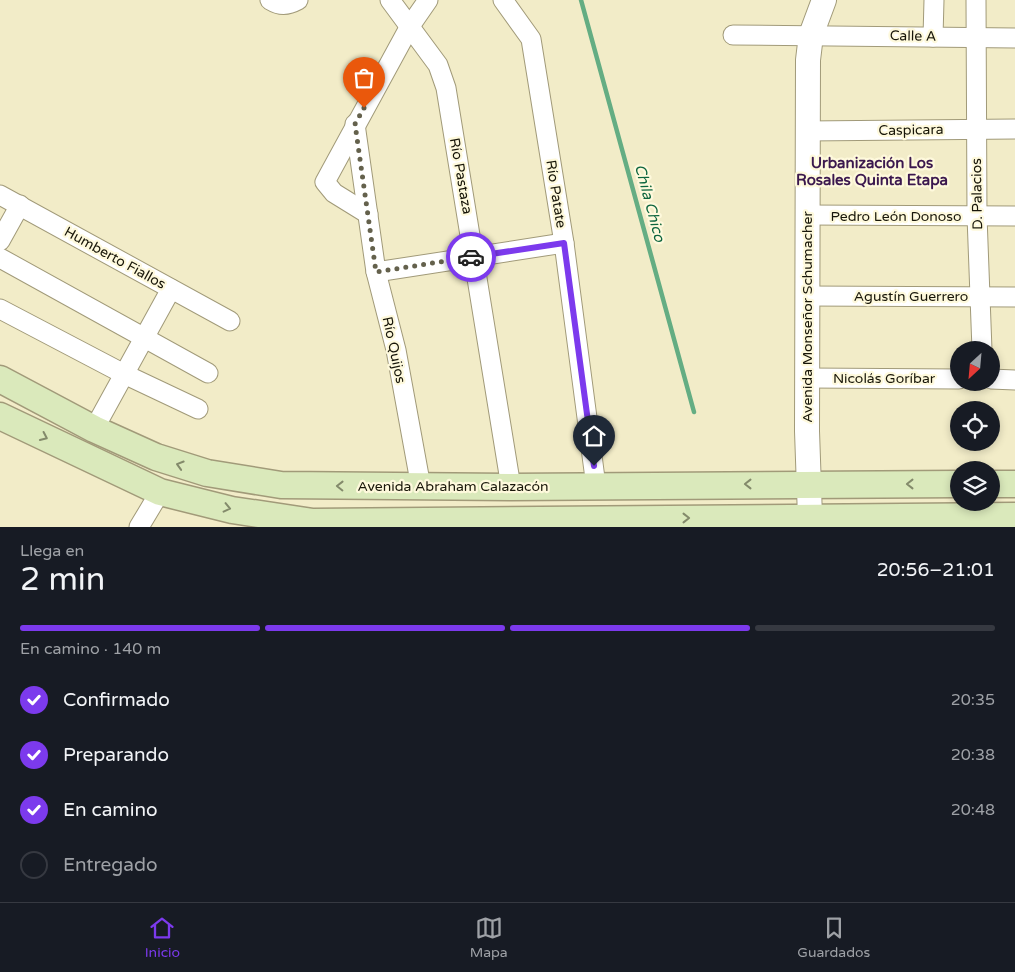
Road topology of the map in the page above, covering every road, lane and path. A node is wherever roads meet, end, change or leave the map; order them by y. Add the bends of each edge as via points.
1 (298, 0) edge
2 (390, 0) edge
3 (428, 0) edge
4 (503, 0) edge
5 (824, 0) edge
6 (934, 0) edge
7 (976, 0) edge
8 (274, 2) edge
9 (410, 26) junction
10 (733, 34) dead end
11 (811, 35) junction
12 (933, 36) junction
13 (978, 38) junction
14 (1015, 38) edge
15 (355, 124) junction
16 (976, 129) junction
17 (1015, 129) edge
18 (807, 131) junction
19 (0, 195) edge
20 (20, 205) junction
21 (368, 214) junction
22 (806, 216) junction
23 (977, 216) junction
24 (1015, 216) edge
25 (0, 241) edge
26 (564, 243) junction
27 (474, 256) junction
28 (0, 258) edge
29 (376, 272) junction
30 (171, 289) junction
31 (807, 296) junction
32 (980, 297) junction
33 (1015, 297) edge
34 (0, 309) edge
35 (230, 321) dead end
36 (144, 337) junction
37 (982, 341) edge
38 (208, 372) dead end
39 (124, 374) junction
40 (808, 378) junction
41 (0, 379) edge
42 (950, 379) edge
43 (1000, 379) edge
44 (1015, 380) edge
45 (198, 409) dead end
46 (0, 416) edge
47 (94, 429) junction
48 (808, 484) junction
49 (950, 484) edge
50 (1000, 484) edge
51 (1015, 484) edge
52 (596, 486) junction
53 (421, 487) junction
54 (512, 487) junction
55 (160, 492) junction
56 (1015, 516) edge
57 (810, 517) junction
58 (720, 522) edge
59 (877, 522) edge
60 (313, 525) edge
61 (139, 527) edge

1 - 8 street via 289,5
2 - 9 street, Río Pastaza
3 - 9 street
4 - 26 street, Río Patate via 531,38
5 - 11 street, Avenida Monseñor Schumacher
6 - 12 street
7 - 13 street, D. Palacios
9 - 15 street
9 - 27 street, Río Pastaza via 438,65 446,88
10 - 11 street, Calle A
11 - 12 street, Calle A
11 - 18 street, Avenida Monseñor Schumacher
12 - 13 street, Calle A
13 - 14 street, Calle A
13 - 16 street, D. Palacios
15 - 21 street, Río Quijos
15 - 21 street via 325,182 334,193
16 - 17 street, Caspicara
16 - 18 street, Caspicara
16 - 23 street, D. Palacios
18 - 22 street, Avenida Monseñor Schumacher
19 - 20 street, Humberto Fiallos
20 - 25 street
20 - 30 street, Humberto Fiallos
21 - 29 street, Río Quijos
22 - 23 street, Pedro León Donoso
22 - 31 street, Avenida Monseñor Schumacher
23 - 24 street, Pedro León Donoso
23 - 32 street, D. Palacios
26 - 27 street
26 - 52 street, Río Patate
27 - 29 street
27 - 54 street, Río Pastaza
28 - 36 street
29 - 53 street, Río Quijos via 396,350
30 - 35 street, Humberto Fiallos
30 - 36 street
31 - 32 street, Agustín Guerrero
31 - 40 street, Avenida Monseñor Schumacher
32 - 33 street, Agustín Guerrero
32 - 37 street, D. Palacios
34 - 39 street
36 - 38 street
36 - 39 street
39 - 45 street
39 - 47 street
40 - 42 street, Nicolás Goríbar
40 - 48 street, Avenida Monseñor Schumacher
41 - 47 main road, Avenida Abraham Calazacón
43 - 44 street
46 -> 55 main road
53 -> 47 main road, Avenida Abraham Calazacón via 281,485 207,473 156,457
49 -> 48 main road, Avenida Abraham Calazacón
48 -> 52 main road, Avenida Abraham Calazacón
48 - 57 street, Avenida Monseñor Schumacher
50 - 51 main road
52 - 54 main road, Avenida Abraham Calazacón
53 - 54 main road, Avenida Abraham Calazacón
55 -> 60 main road
55 - 61 street
56 - 59 main road
57 - 58 main road
57 - 59 main road
60 -> 58 main road

